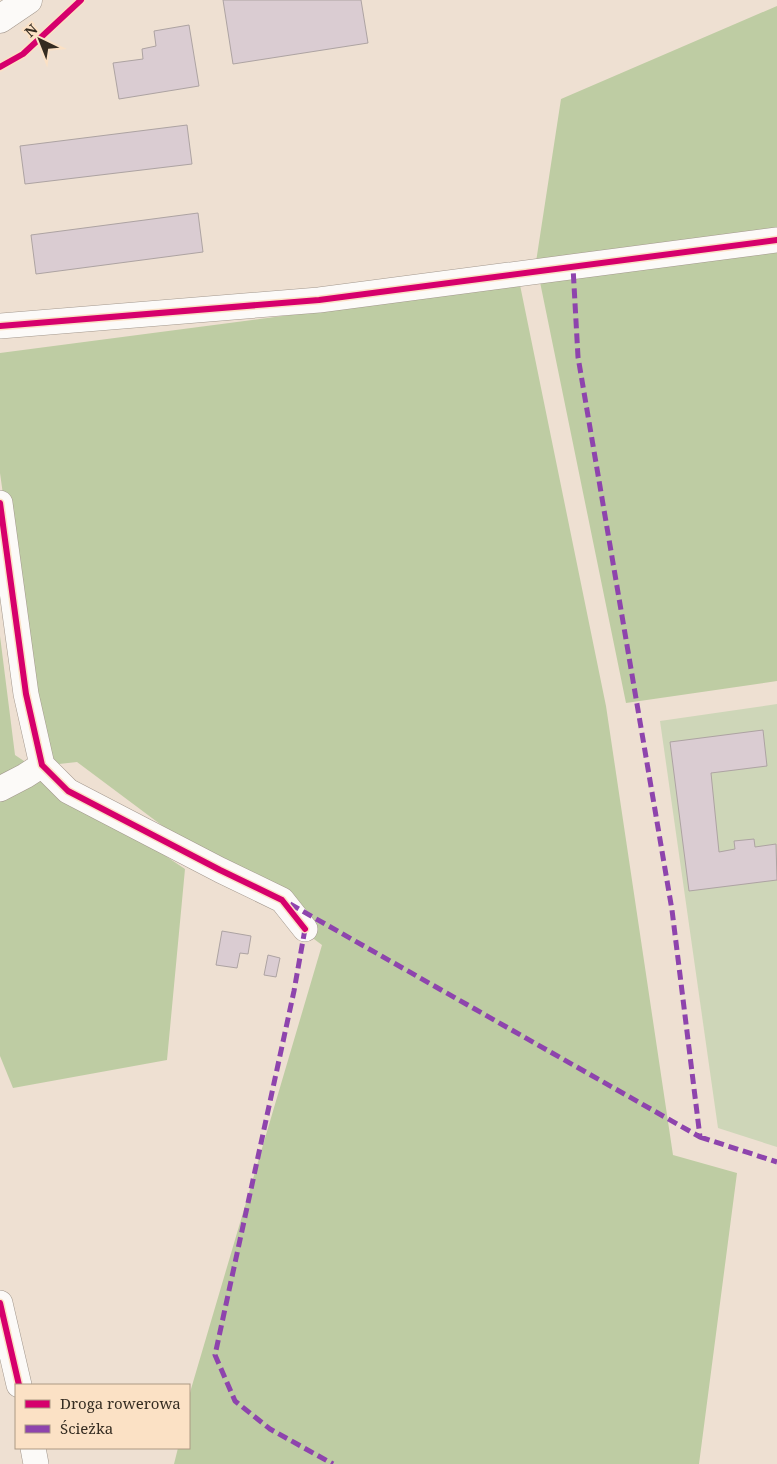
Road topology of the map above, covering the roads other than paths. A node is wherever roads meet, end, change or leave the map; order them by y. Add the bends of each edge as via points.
1 (28, 0) edge
2 (0, 19) edge
3 (777, 240) edge
4 (0, 326) edge
5 (0, 504) edge
6 (42, 765) junction
7 (0, 788) edge
8 (305, 928) dead end
9 (0, 1303) edge
10 (18, 1384) edge
11 (32, 1449) edge
12 (36, 1464) edge

1 - 2 street
3 - 4 street via 319,300
5 - 6 street via 26,694
6 - 7 street
6 - 8 street via 68,791 282,900
9 - 10 street
11 - 12 street

